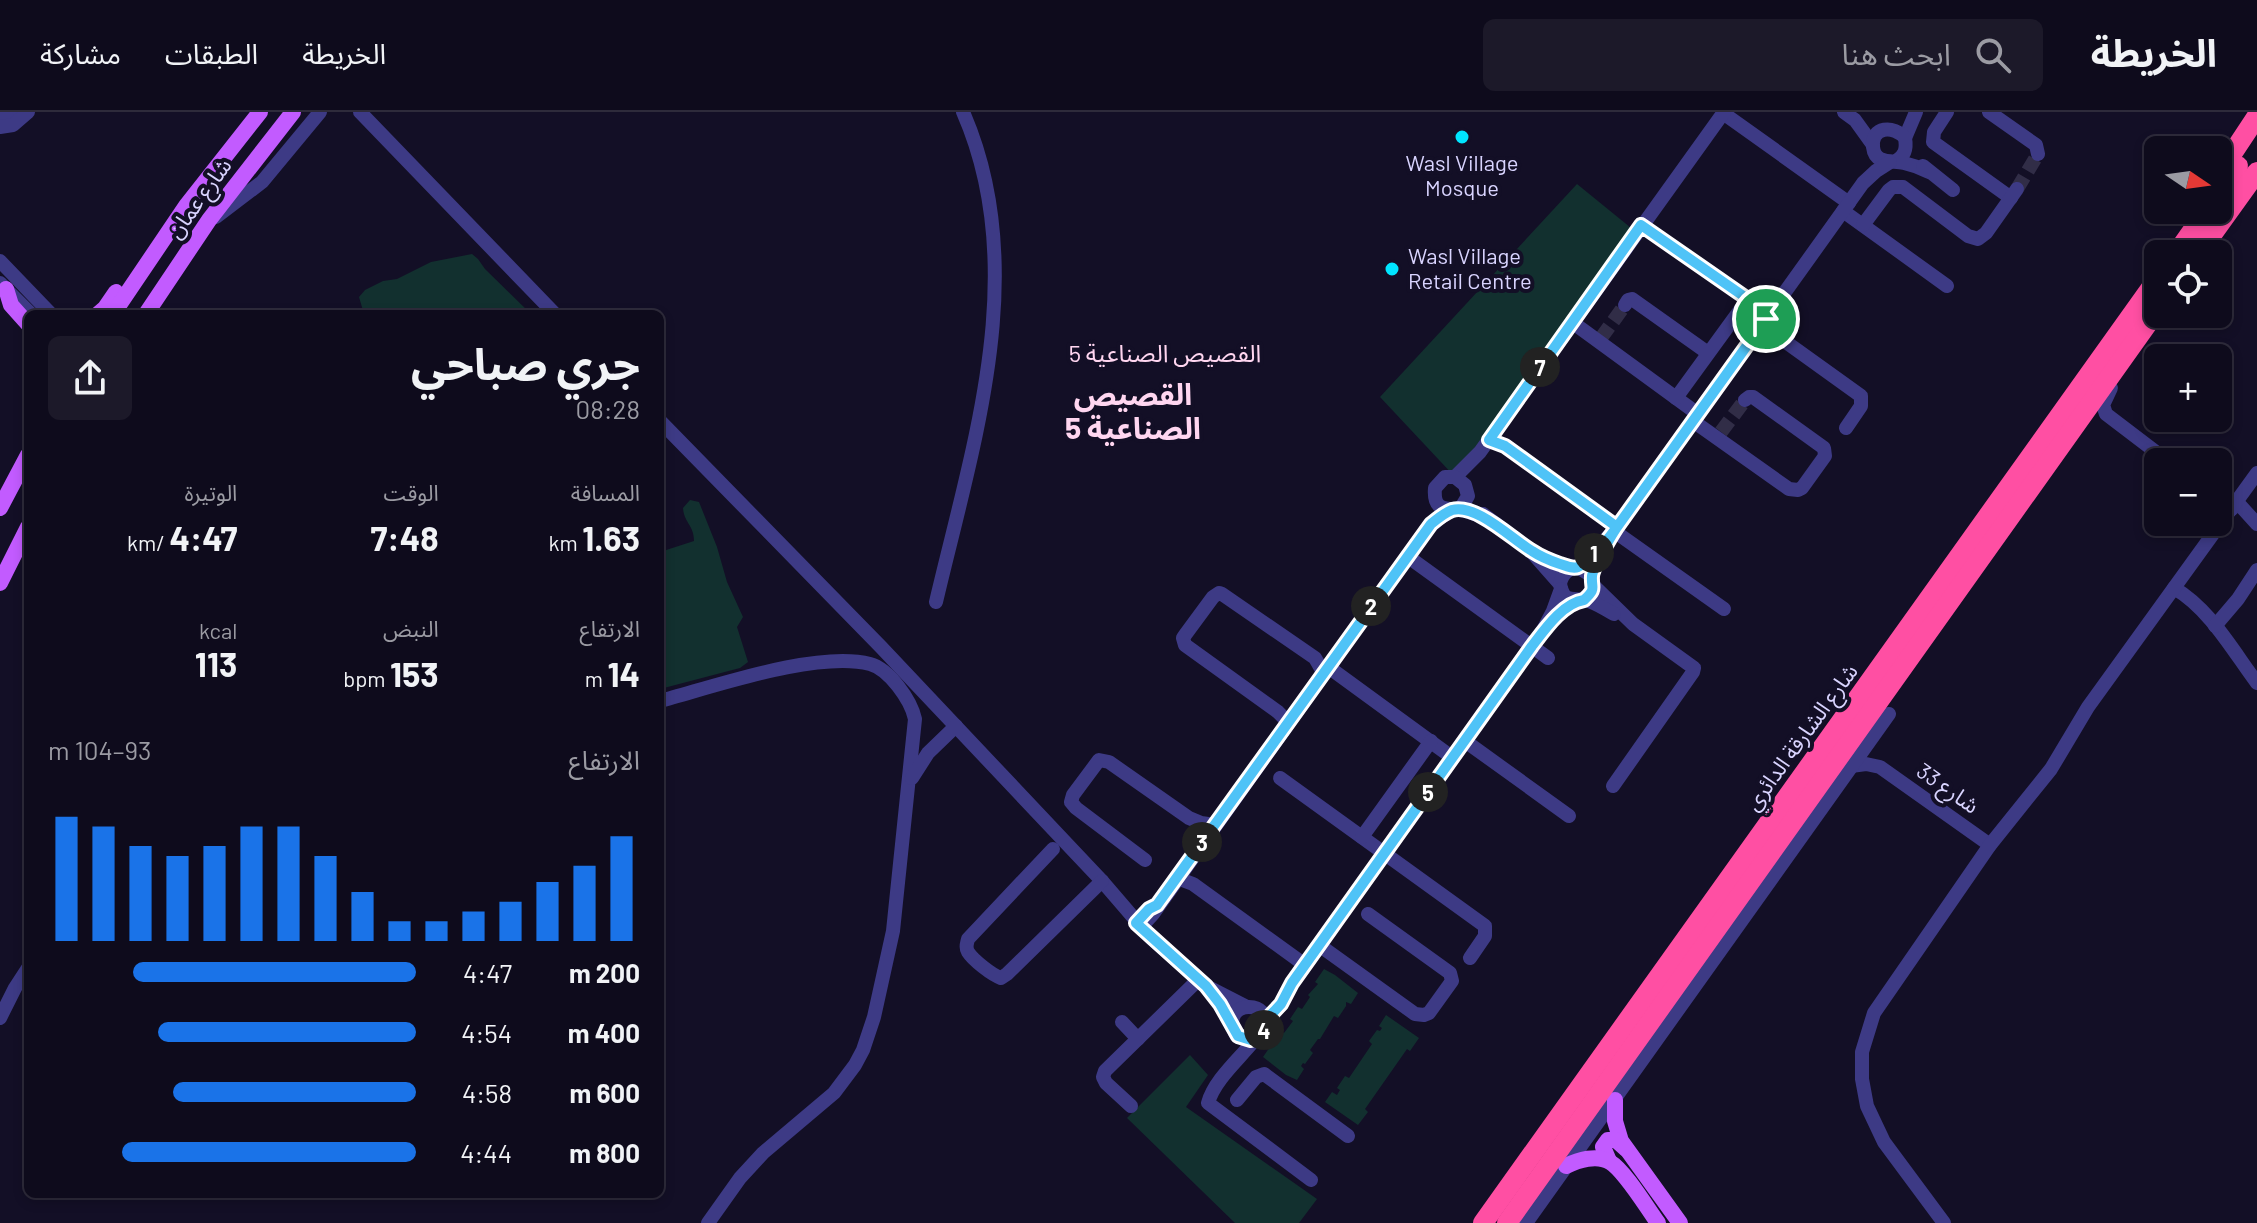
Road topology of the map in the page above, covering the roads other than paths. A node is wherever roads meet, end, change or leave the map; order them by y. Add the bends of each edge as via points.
1 (18, 112) edge
2 (28, 112) edge
3 (260, 112) edge
4 (293, 112) edge
5 (320, 112) edge
6 (359, 112) edge
7 (963, 112) edge
8 (1723, 112) edge
9 (1913, 112) edge
10 (1947, 112) edge
11 (1989, 112) edge
12 (0, 116) edge
13 (1849, 116) edge
14 (2257, 116) edge
15 (0, 127) edge
16 (1889, 129) junction
17 (2257, 140) edge
18 (1905, 141) junction
19 (1873, 148) junction
20 (2038, 154) dead end
21 (2232, 154) edge
22 (1893, 162) junction
23 (1929, 172) junction
24 (2257, 172) edge
25 (2232, 175) edge
26 (1863, 183) junction
27 (1953, 190) dead end
28 (1846, 207) junction
29 (209, 220) junction
30 (2196, 224) edge
31 (1641, 225) junction
32 (1863, 225) junction
33 (2184, 240) edge
34 (2208, 240) edge
35 (154, 252) junction
36 (0, 261) edge
37 (3, 286) edge
38 (1947, 286) dead end
39 (2144, 297) edge
40 (1748, 299) junction
41 (1625, 305) dead end
42 (27, 310) edge
43 (47, 310) edge
44 (101, 310) edge
45 (116, 310) edge
46 (149, 310) edge
47 (551, 310) edge
48 (24, 320) edge
49 (1572, 322) junction
50 (1764, 322) junction
51 (2145, 328) edge
52 (1708, 353) junction
53 (2113, 373) junction
54 (1676, 398) junction
55 (1745, 400) dead end
56 (1695, 417) junction
57 (664, 425) edge
58 (1846, 428) dead end
59 (1484, 446) junction
60 (2151, 448) edge
61 (24, 463) edge
62 (2257, 473) edge
63 (1463, 484) junction
64 (1435, 498) junction
65 (2234, 505) junction
66 (0, 508) edge
67 (1454, 510) junction
68 (1487, 519) junction
69 (2257, 524) edge
70 (1616, 529) junction
71 (1426, 530) junction
72 (24, 535) edge
73 (1530, 550) junction
74 (1407, 556) junction
75 (1576, 567) junction
76 (2257, 570) edge
77 (1593, 581) junction
78 (0, 583) edge
79 (1560, 586) junction
80 (2174, 588) junction
81 (1579, 600) junction
82 (936, 602) dead end
83 (1724, 609) dead end
84 (1633, 624) junction
85 (2215, 626) junction
86 (1542, 632) junction
87 (1532, 646) junction
88 (1548, 658) dead end
89 (1325, 669) junction
90 (1892, 681) junction
91 (2257, 683) edge
92 (664, 700) edge
93 (1889, 714) joint
94 (1288, 722) junction
95 (956, 726) junction
96 (1873, 736) junction
97 (1431, 741) junction
98 (1465, 741) junction
99 (1453, 758) junction
100 (1851, 766) junction
101 (1880, 767) junction
102 (1280, 778) dead end
103 (909, 786) junction
104 (1613, 786) dead end
105 (1569, 816) dead end
106 (1215, 825) junction
107 (1362, 837) junction
108 (1990, 845) junction
109 (1053, 849) dead end
110 (1385, 853) junction
111 (1145, 860) dead end
112 (1177, 878) junction
113 (1102, 881) junction
114 (1368, 914) dead end
115 (1139, 925) junction
116 (1319, 945) junction
117 (1470, 958) dead end
118 (1305, 965) junction
119 (24, 974) edge
120 (1202, 983) junction
121 (1292, 983) junction
122 (1248, 1006) junction
123 (0, 1018) edge
124 (1265, 1021) junction
125 (1122, 1022) dead end
126 (1233, 1028) junction
127 (1138, 1039) junction
128 (1255, 1039) junction
129 (1225, 1075) junction
130 (1237, 1100) dead end
131 (1615, 1100) junction
132 (1131, 1106) dead end
133 (1348, 1136) dead end
134 (1627, 1150) junction
135 (1609, 1161) junction
136 (1566, 1166) junction
137 (1311, 1180) dead end
138 (708, 1223) edge
139 (1483, 1223) edge
140 (1507, 1223) edge
141 (1526, 1223) edge
142 (1658, 1223) edge
143 (1680, 1223) edge
144 (1944, 1223) edge

1 - 12 street
2 - 15 street via 13,125
3 - 35 main road, شارع عمان
4 - 29 main road, شارع عمان
5 - 29 street via 262,182
6 - 47 street
7 - 82 street via 991,207 994,313 976,427
8 - 28 street
8 - 31 street
9 - 16 street
9 - 18 street
10 - 32 street via 1933,142 2014,193 1983,237 1973,238 1898,186 1889,190
11 - 20 street via 2036,145
13 - 16 street
13 - 19 street
14 - 21 highway
16 - 18 street
16 - 19 street via 1877,135
17 - 25 highway
18 - 22 street via 1904,154
18 - 23 street
19 - 22 street via 1880,159
19 - 26 street
22 - 23 street
22 - 26 street
23 - 27 street
24 - 34 highway
26 - 28 street
28 - 32 street
28 - 50 street
29 - 46 main road, شارع عمان
30 - 33 highway
31 - 40 street
31 - 49 street
32 - 38 street
35 - 44 main road via 137,260
35 - 45 main road, شارع عمان
36 - 43 street
37 - 42 street
37 - 48 main road
39 - 139 highway, شارع الشارقة الدائري
40 - 50 street
40 - 52 street
41 - 52 street via 1632,299
49 - 54 street
49 - 59 street
50 - 56 street
50 - 58 street via 1861,396 1861,406
51 - 53 highway, شارع الشارقة الدائري
52 - 54 street
53 - 60 street via 2103,405 2106,414
53 - 90 highway, شارع الشارقة الدائري
54 - 56 street
55 - 56 street via 1753,397 1821,445 1826,452 1806,485 1789,489
56 - 70 street
57 - 95 street
59 - 63 street
59 - 70 street via 1505,446
61 - 66 main road
62 - 65 street
63 - 64 street via 1441,480
63 - 67 street via 1465,502
63 - 68 street
64 - 67 street via 1443,508
64 - 71 street
65 - 69 street
65 - 80 street
67 - 68 street
67 - 71 street
68 - 73 street
70 - 75 street
70 - 77 street
70 - 83 street
71 - 74 street
72 - 78 main road
73 - 75 street
73 - 79 street
74 - 87 street
74 - 89 street
75 - 77 street
75 - 79 street via 1564,574
76 - 85 street
77 - 81 street via 1592,592
77 - 84 street
79 - 81 street via 1566,597
79 - 86 street
80 - 85 street
80 - 108 street via 2088,707 2051,769
81 - 84 street
81 - 86 street
84 - 104 street via 1694,668
85 - 91 street
86 - 87 street
87 - 88 street
87 - 98 street
89 - 94 street
89 - 94 street via 1219,593 1185,635 1185,645
89 - 97 street
90 - 93 highway
90 - 140 highway, شارع الشارقة الدائري
92 - 103 street via 798,665 873,665 913,710
93 - 96 street
94 - 106 street
95 - 103 street via 928,753
95 - 113 street
96 - 100 street
96 - 101 street
97 - 99 street
97 - 107 street
98 - 99 street
98 - 105 street
99 - 110 street
100 - 101 street
100 - 131 street
101 - 108 street, شارع 33
102 - 107 street
103 - 138 street via 891,940 863,1050 834,1093 763,1153
106 - 111 street via 1189,818 1099,760 1071,802
106 - 112 street
107 - 110 street
108 - 144 street via 1880,1001 1862,1052 1863,1092 1871,1118
109 - 113 street via 968,939 968,953 993,975 1004,977
110 - 116 street
110 - 117 street via 1485,926 1485,936
112 - 115 street
112 - 118 street via 1193,884
113 - 115 street
114 - 116 street via 1450,973 1450,985 1429,1013 1415,1014
115 - 120 street
116 - 118 street
118 - 121 street
119 - 123 street
120 - 122 street
120 - 126 street
120 - 127 street
121 - 122 street via 1273,998
121 - 124 street
122 - 124 street via 1261,1011
122 - 126 street via 1236,1012
124 - 128 street
125 - 127 street
126 - 128 street via 1242,1038
126 - 129 street
127 - 132 street via 1103,1077
128 - 129 street
129 - 137 street via 1209,1106
130 - 133 street via 1264,1074
131 - 134 main road via 1617,1131
131 - 136 street
134 - 135 main road via 1608,1140 1603,1152
134 - 143 main road
135 - 136 main road
135 - 142 main road
136 - 141 street

